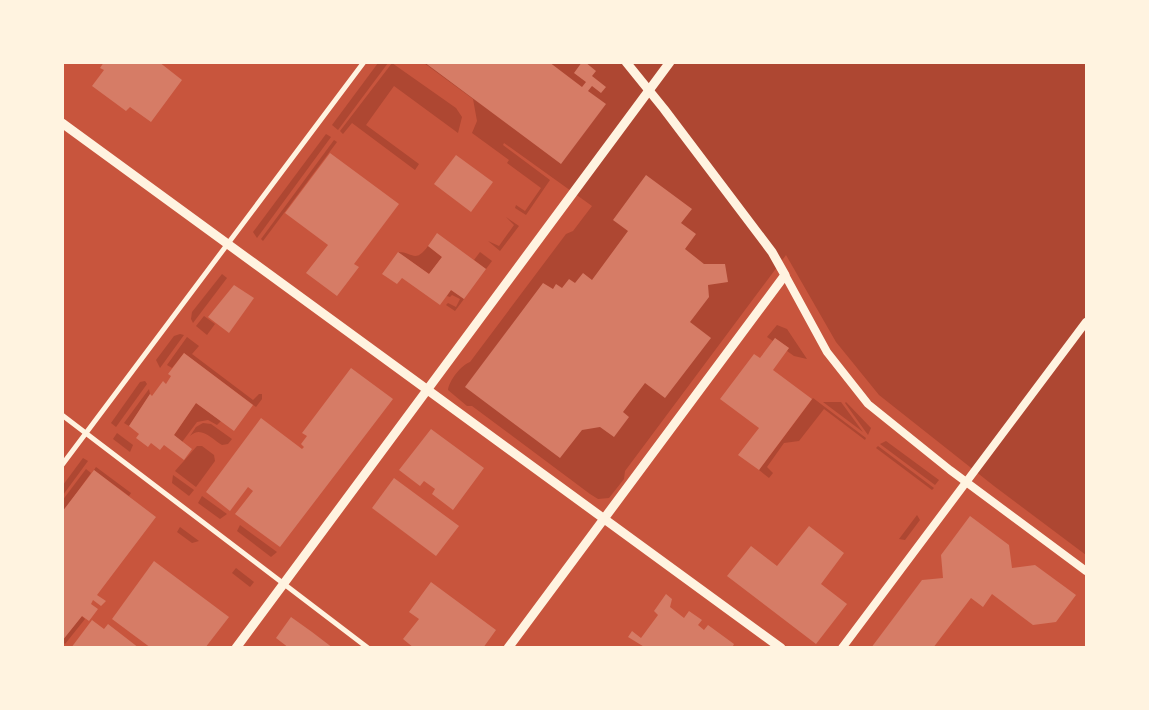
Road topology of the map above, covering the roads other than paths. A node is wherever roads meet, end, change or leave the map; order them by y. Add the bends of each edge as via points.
1 (364, 62) edge
2 (626, 62) edge
3 (670, 62) edge
4 (650, 91) junction
5 (62, 123) edge
6 (227, 244) junction
7 (785, 276) junction
8 (1086, 322) edge
9 (428, 390) junction
10 (62, 415) edge
11 (86, 433) junction
12 (62, 465) edge
13 (967, 482) junction
14 (604, 519) junction
15 (1086, 571) edge
16 (284, 584) junction
17 (236, 648) edge
18 (368, 648) edge
19 (508, 648) edge
20 (780, 648) edge
21 (842, 648) edge

1 - 6 street
2 - 4 main road
3 - 4 main road
4 - 7 main road via 772,252
4 - 9 main road
5 - 6 main road
6 - 9 main road
6 - 11 street
7 - 13 street via 827,352 868,404
7 - 14 main road
8 - 13 street
9 - 14 main road
9 - 16 main road
10 - 11 street
11 - 12 street
11 - 16 street
13 - 15 street
13 - 21 street
14 - 19 main road
14 - 20 main road
16 - 17 main road
16 - 18 street

